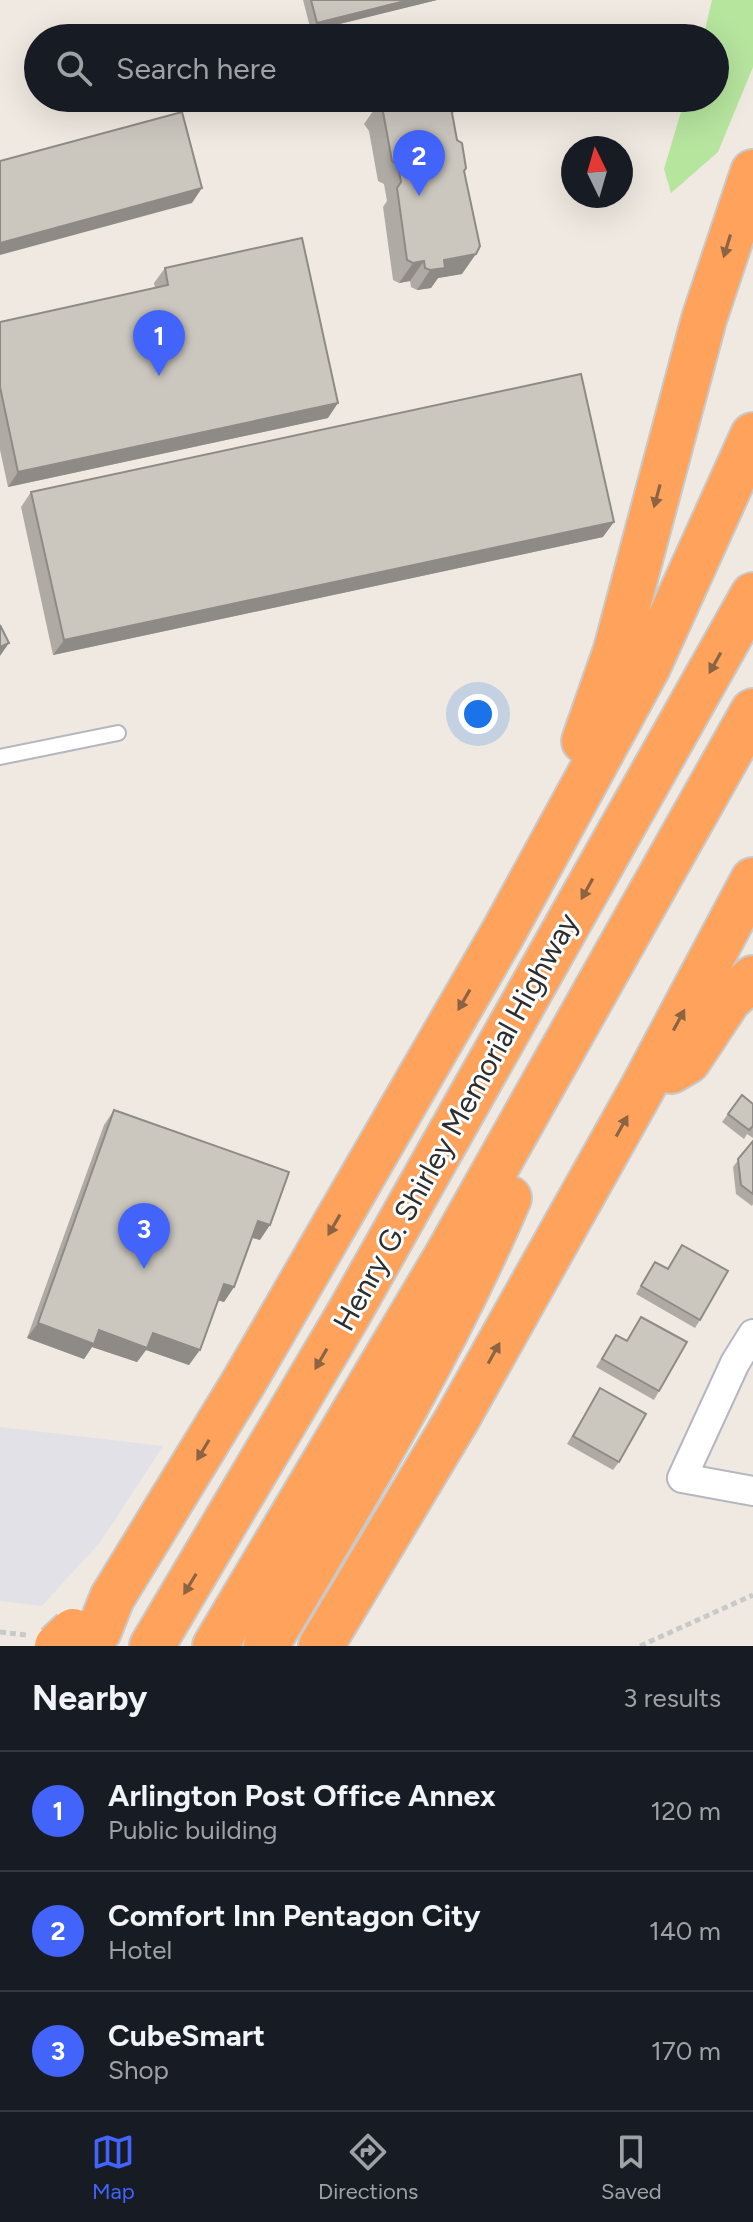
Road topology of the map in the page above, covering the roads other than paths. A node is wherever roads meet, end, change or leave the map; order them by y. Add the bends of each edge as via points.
1 (753, 172) edge
2 (753, 435) edge
3 (753, 595) edge
4 (753, 711) edge
5 (118, 733) dead end
6 (0, 757) edge
7 (753, 880) edge
8 (503, 933) junction
9 (607, 972) junction
10 (753, 978) edge
11 (642, 1089) junction
12 (753, 1334) edge
13 (456, 1421) junction
14 (753, 1491) edge
15 (78, 1631) edge
16 (154, 1642) edge
17 (215, 1646) edge
18 (266, 1646) edge
19 (321, 1646) edge
20 (343, 1646) edge

1 -> 8 highway via 704,319 616,650 574,769
2 - 8 highway via 648,667
3 -> 16 highway, Henry G. Shirley Memorial Highway via 348,1315
4 - 9 highway
5 - 6 lane
11 -> 7 highway
8 -> 15 highway via 245,1380
9 - 17 highway via 446,1257
9 - 18 highway via 498,1225 427,1369
10 - 11 highway via 729,999 688,1061
13 -> 11 highway
12 - 14 street via 682,1478
13 - 19 highway
13 - 20 highway

